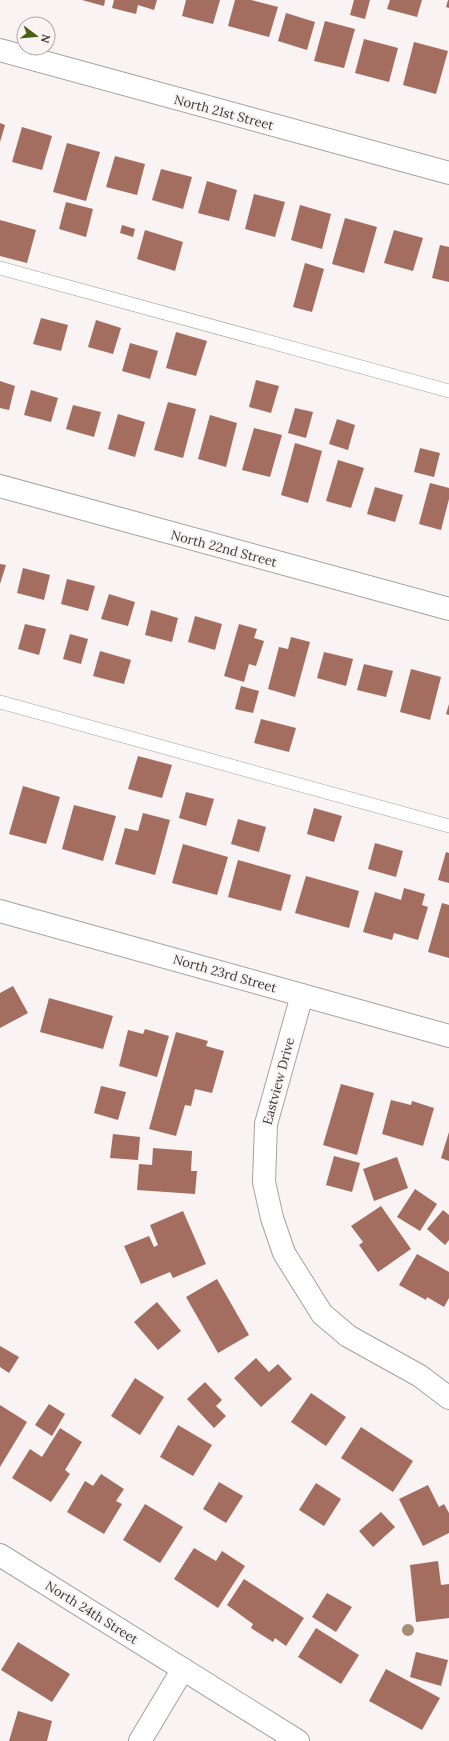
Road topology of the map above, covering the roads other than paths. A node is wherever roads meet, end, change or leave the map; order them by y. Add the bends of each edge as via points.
1 (0, 50) edge
2 (449, 173) edge
3 (0, 268) edge
4 (449, 391) edge
5 (0, 486) edge
6 (449, 609) edge
7 (0, 702) edge
8 (449, 826) edge
9 (0, 911) edge
10 (302, 995) junction
11 (449, 1036) edge
12 (449, 1398) edge
13 (0, 1555) edge
14 (183, 1669) junction
15 (140, 1741) edge
16 (298, 1741) edge

1 - 2 street, North 21st Street
3 - 4 lane
5 - 6 street, North 22nd Street
7 - 8 lane
9 - 10 street, North 23rd Street
10 - 11 street, North 23rd Street
10 - 12 street, Eastview Drive via 266,1124 264,1182 272,1218 284,1253 322,1314 348,1336 420,1376
13 - 14 street, North 24th Street
14 - 15 street
14 - 16 street, North 24th Street

